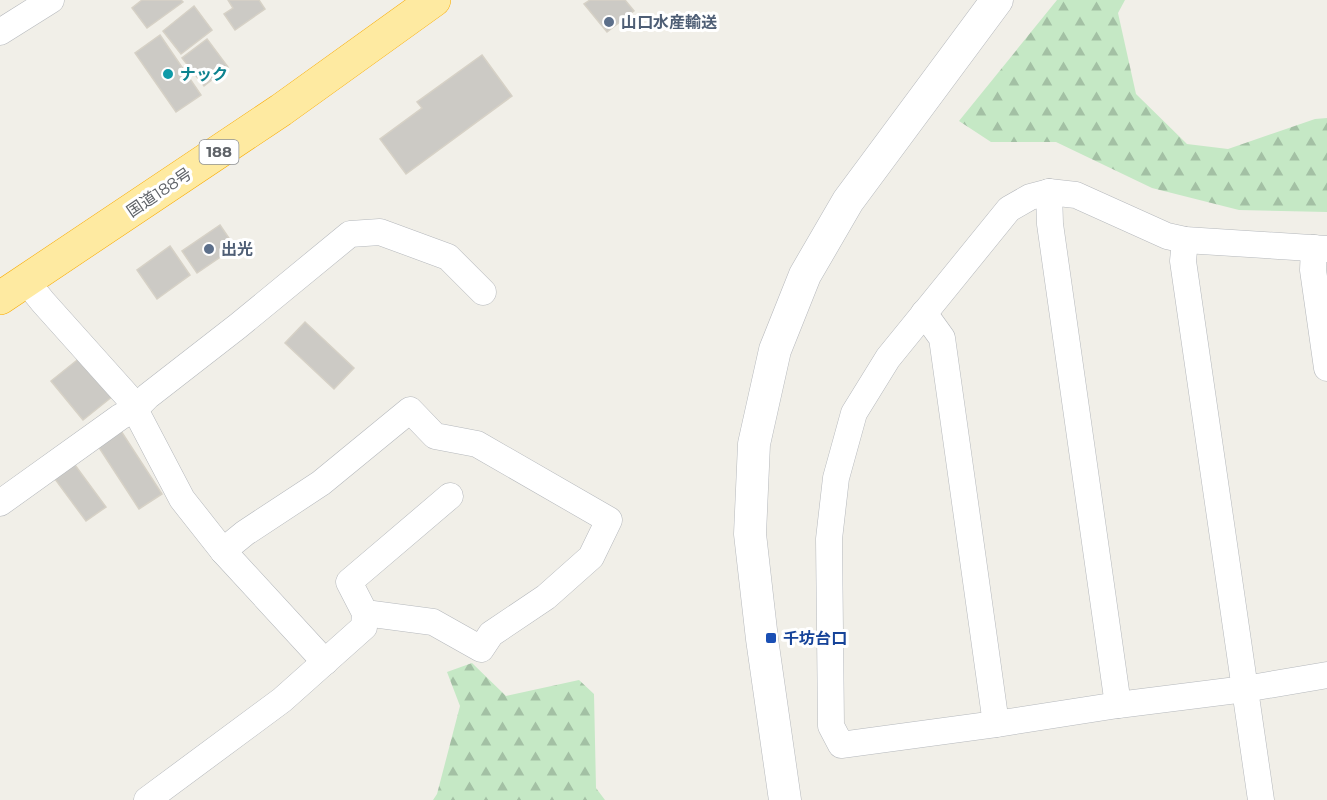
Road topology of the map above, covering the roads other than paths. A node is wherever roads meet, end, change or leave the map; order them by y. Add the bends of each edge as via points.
1 (51, 0) edge
2 (434, 0) edge
3 (997, 0) edge
4 (0, 32) edge
5 (1048, 192) junction
6 (1185, 240) junction
7 (1321, 249) edge
8 (13, 289) edge
9 (483, 292) dead end
10 (924, 313) junction
11 (1327, 368) edge
12 (136, 408) junction
13 (450, 495) dead end
14 (0, 503) edge
15 (223, 551) junction
16 (365, 613) junction
17 (325, 662) junction
18 (1327, 675) edge
19 (1245, 689) junction
20 (1118, 705) junction
21 (996, 724) junction
22 (151, 799) edge
23 (785, 800) edge
24 (1261, 800) edge

1 - 4 street
2 - 8 highway, 国道188号 / 188 via 281,110
3 - 23 street via 848,201 805,275 775,350 754,444 750,534
5 - 6 street via 1076,195 1167,236
5 - 10 street via 1009,209
5 - 20 street
6 - 7 street
6 - 19 street via 1183,261
7 - 11 street via 1313,270
8 - 12 street via 43,302
9 - 12 street via 447,257 380,232 350,234
10 - 21 street via 942,338
10 - 21 street via 888,358 854,413 836,478 829,539 831,726 841,745
12 - 14 street
12 - 15 street via 182,499
13 - 16 street via 349,582
15 - 16 street via 321,483 410,410 435,436 477,444 609,520 591,557 546,597 491,634 481,649 433,622
15 - 17 street
16 - 17 street via 364,627
17 - 22 street via 282,700
18 - 19 street
19 - 20 street
19 - 24 street
20 - 21 street

